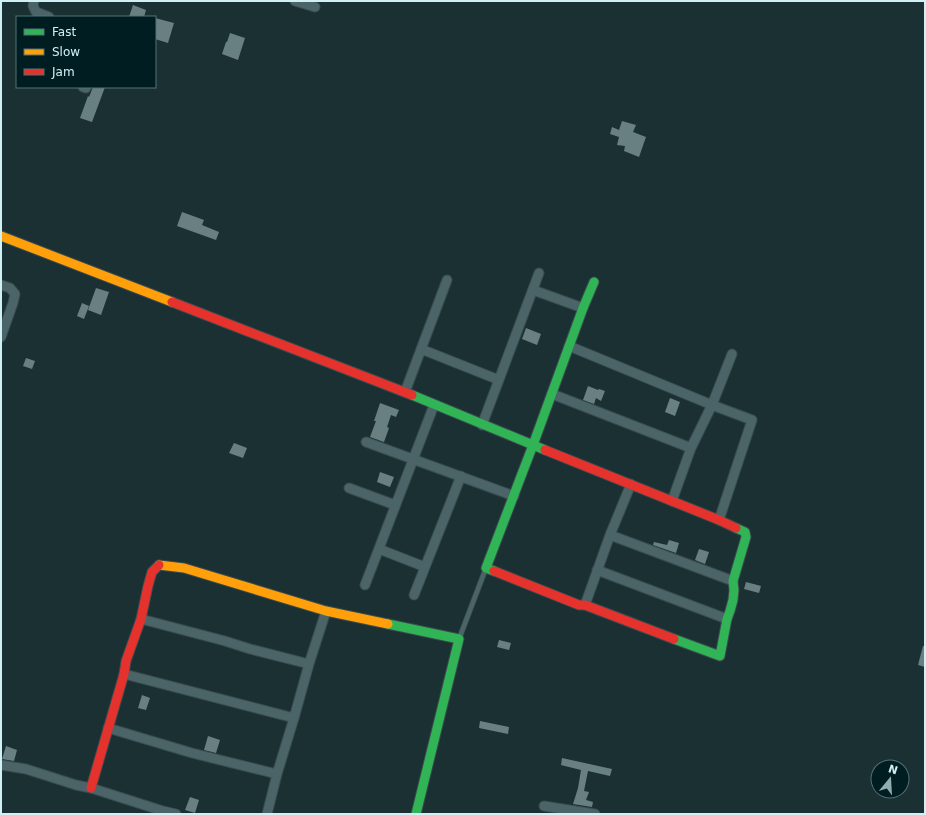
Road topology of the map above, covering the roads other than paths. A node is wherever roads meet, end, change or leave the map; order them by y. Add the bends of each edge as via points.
1 (34, 1) edge
2 (295, 1) edge
3 (315, 7) dead end
4 (46, 16) edge
5 (1, 236) edge
6 (539, 273) dead end
7 (447, 280) dead end
8 (594, 282) dead end
9 (1, 285) edge
10 (532, 290) junction
11 (583, 308) junction
12 (1, 337) edge
13 (569, 346) junction
14 (421, 349) junction
15 (732, 354) dead end
16 (499, 380) junction
17 (405, 392) junction
18 (552, 394) junction
19 (434, 405) junction
20 (712, 405) junction
21 (482, 424) junction
22 (366, 442) dead end
23 (533, 445) junction
24 (691, 448) junction
25 (414, 459) junction
26 (461, 476) junction
27 (631, 484) junction
28 (349, 488) dead end
29 (514, 496) junction
30 (672, 501) junction
31 (396, 505) junction
32 (719, 520) junction
33 (610, 535) junction
34 (379, 549) junction
35 (425, 567) junction
36 (486, 568) junction
37 (597, 570) junction
38 (733, 582) junction
39 (365, 585) dead end
40 (414, 595) dead end
41 (584, 605) junction
42 (326, 611) junction
43 (726, 618) junction
44 (141, 619) junction
45 (459, 639) junction
46 (309, 664) junction
47 (124, 674) junction
48 (294, 718) junction
49 (108, 728) junction
50 (1, 764) edge
51 (277, 774) junction
52 (91, 788) junction
53 (544, 806) dead end
54 (176, 814) edge
55 (266, 814) edge
56 (416, 814) edge
57 (595, 814) edge

1 - 4 street via 36,12
2 - 3 street
5 - 17 street
6 - 10 street
7 - 14 street
8 - 11 street
9 - 12 street via 10,288 15,294
10 - 11 street
10 - 16 street
11 - 13 street
13 - 18 street
13 - 20 street
14 - 16 street
14 - 17 street
15 - 20 street
16 - 21 street
17 - 19 street
18 - 23 street
18 - 24 street
19 - 21 street
19 - 25 street
20 - 24 street
20 - 32 street via 752,420
21 - 23 street
22 - 25 street
23 - 27 street
23 - 29 street
24 - 30 street
25 - 26 street
25 - 31 street
26 - 29 street
26 - 35 street
27 - 30 street
27 - 33 street
28 - 31 street
29 - 36 street
30 - 32 street
31 - 34 street
32 - 38 street via 745,532 746,537
33 - 37 street
33 - 38 street
34 - 35 street
34 - 39 street
35 - 40 street
36 - 41 street
36 - 45 lane
37 - 41 street
37 - 43 street
38 - 43 street via 730,613
41 - 43 street via 720,656
42 - 44 street via 184,568 159,564 152,572
42 - 45 street
42 - 46 street
44 - 46 street
44 - 47 street
45 - 56 street
46 - 48 street
47 - 48 street
47 - 49 street
48 - 51 street
49 - 51 street via 192,753
49 - 52 street
50 - 52 street
51 - 55 street
52 - 54 street
53 - 57 street

